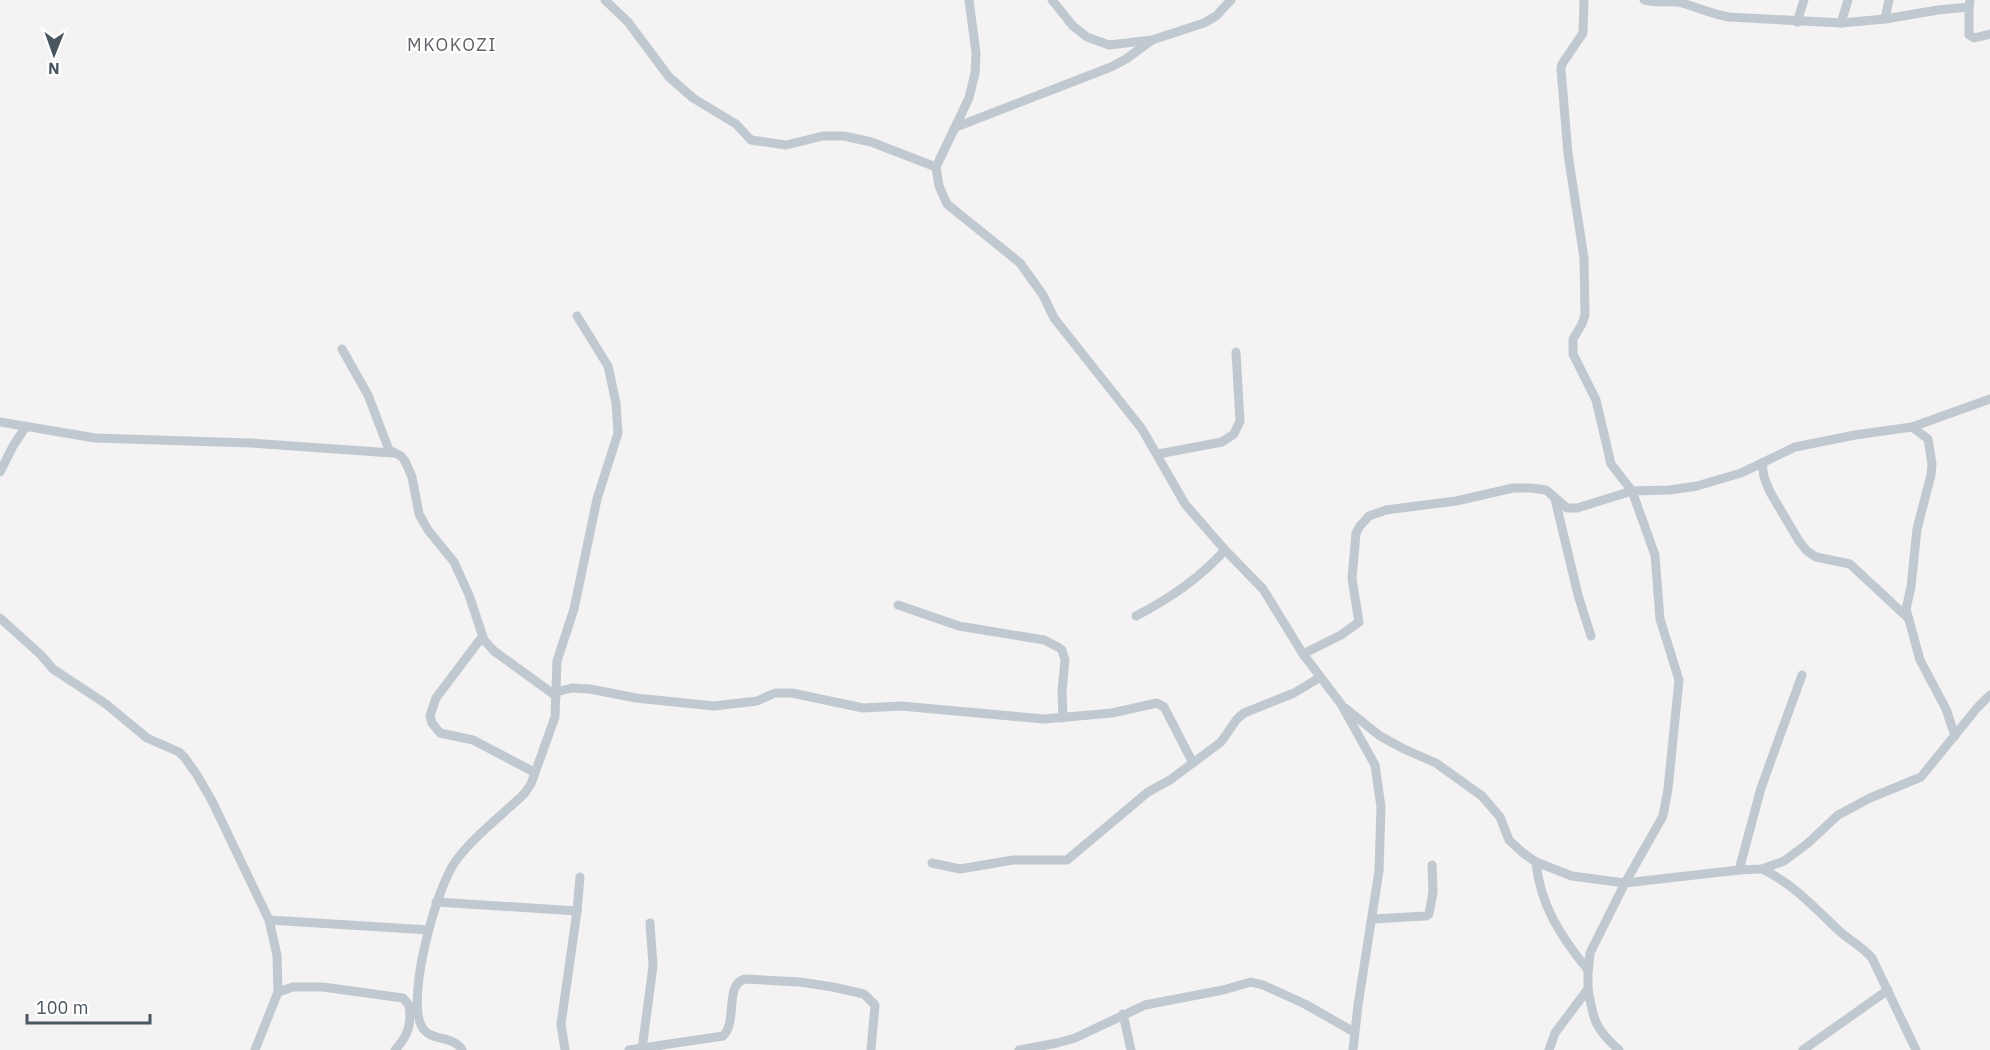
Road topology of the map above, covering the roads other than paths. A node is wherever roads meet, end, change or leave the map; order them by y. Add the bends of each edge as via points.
1 (605, 0) edge
2 (969, 0) edge
3 (1052, 0) edge
4 (1231, 0) edge
5 (1584, 0) edge
6 (1644, 0) edge
7 (1804, 0) edge
8 (1848, 0) edge
9 (1889, 0) edge
10 (1665, 1) edge
11 (1970, 3) edge
12 (1885, 19) junction
13 (1797, 22) junction
14 (1841, 23) junction
15 (1990, 34) edge
16 (1152, 40) junction
17 (956, 127) junction
18 (936, 167) junction
19 (577, 316) dead end
20 (342, 349) dead end
21 (1236, 352) dead end
22 (1990, 399) edge
23 (0, 422) edge
24 (1912, 427) junction
25 (25, 428) junction
26 (392, 453) junction
27 (1158, 454) junction
28 (1762, 463) junction
29 (0, 472) edge
30 (1632, 491) junction
31 (1555, 499) junction
32 (1225, 550) junction
33 (898, 605) dead end
34 (1136, 616) dead end
35 (0, 618) edge
36 (1908, 618) junction
37 (1591, 636) dead end
38 (482, 637) junction
39 (1303, 654) junction
40 (1802, 675) dead end
41 (1319, 678) junction
42 (556, 694) junction
43 (1990, 695) edge
44 (1341, 704) junction
45 (1063, 718) junction
46 (1955, 736) junction
47 (1193, 764) junction
48 (534, 772) junction
49 (1536, 862) junction
50 (932, 863) dead end
51 (1432, 865) dead end
52 (1762, 869) junction
53 (1739, 870) junction
54 (580, 877) dead end
55 (1625, 883) junction
56 (436, 902) junction
57 (578, 911) junction
58 (1372, 919) junction
59 (269, 920) junction
60 (650, 923) dead end
61 (429, 930) junction
62 (1588, 970) junction
63 (1588, 989) junction
64 (1888, 990) junction
65 (278, 992) junction
66 (1123, 1014) junction
67 (1354, 1032) junction
68 (642, 1048) junction
69 (255, 1050) edge
70 (395, 1050) edge
71 (462, 1050) edge
72 (565, 1050) edge
73 (629, 1050) edge
74 (872, 1050) edge
75 (1019, 1050) edge
76 (1131, 1050) edge
77 (1353, 1050) edge
78 (1549, 1050) edge
79 (1619, 1050) edge
80 (1803, 1050) edge
81 (1916, 1050) edge

1 - 18 street via 631,25 669,78 736,124 749,139 786,144 843,136 871,142
2 - 17 street via 975,73
3 - 16 street via 1073,26 1093,40 1109,45
4 - 16 street via 1210,20
5 - 30 street via 1583,33 1562,64 1561,72 1568,154 1584,258 1585,315 1573,339 1573,349 1600,412 1611,464
6 - 10 street
7 - 13 street
8 - 14 street
9 - 12 street
10 - 13 street via 1720,15
11 - 12 street
11 - 15 street via 1969,35 1974,38
12 - 14 street
13 - 14 street
16 - 17 street via 1112,67
17 - 18 street
18 - 27 street via 947,204 1020,262 1054,318
19 - 42 street via 608,366 618,433 597,499 574,609 557,661
20 - 26 street
21 - 27 street via 1240,421 1234,434 1222,442
22 - 24 street
23 - 25 street
24 - 28 street via 1795,447
24 - 36 street via 1928,439 1932,464 1917,529 1906,604
25 - 26 street via 95,438 239,442
25 - 29 street
26 - 38 street via 405,461 418,514 454,562
27 - 32 street via 1185,504
28 - 30 street via 1697,486
28 - 36 street via 1770,492 1807,551 1816,557 1850,564
30 - 31 street via 1571,509
30 - 55 street via 1655,555 1660,619 1679,680 1665,808
31 - 37 street
31 - 39 street via 1543,489 1514,488 1369,516 1356,534 1352,586 1359,622
32 - 34 street via 1209,568 1177,592
32 - 39 street via 1263,589
33 - 45 street via 965,628 1044,640 1058,647 1065,660
35 - 59 street via 59,673 147,738 185,758 212,801
36 - 46 street via 1920,660 1946,709
38 - 42 street via 490,648
38 - 48 street via 436,698 430,716 432,723 440,733 473,740
39 - 41 street
40 - 53 street via 1761,788
41 - 44 street
41 - 47 street via 1294,693 1244,713 1224,739
42 - 45 street via 572,688 590,689 714,706 792,693 863,708 902,706
42 - 48 street via 555,717
43 - 46 street
44 - 49 street via 1380,736 1436,763 1482,796 1500,817 1509,840
44 - 58 street via 1375,765 1379,784 1381,835
45 - 47 street via 1158,703 1164,707
46 - 52 street via 1921,777 1838,815 1784,861
47 - 50 street via 1148,792 1067,860 1013,860 960,869
48 - 56 street via 524,794 455,862
49 - 55 street via 1572,876
49 - 62 street via 1546,906
51 - 58 street via 1429,914
52 - 53 street
52 - 64 street via 1787,882 1837,930 1862,947
53 - 55 street
54 - 57 street
55 - 62 street via 1590,953
56 - 57 street
56 - 61 street
57 - 72 street via 561,1024
58 - 67 street
59 - 61 street
59 - 65 street via 278,963
60 - 68 street via 653,966
61 - 71 street via 418,990 421,1025 428,1035 454,1041
62 - 63 street
63 - 78 street via 1555,1033
63 - 79 street via 1598,1030
64 - 80 street
64 - 81 street
65 - 69 street
65 - 70 street via 293,987 322,987 403,998 409,1005 410,1027
66 - 67 street via 1144,1005 1251,982 1305,1004
66 - 75 street via 1075,1038
66 - 76 street
67 - 77 street
68 - 73 street
68 - 74 street via 725,1035 730,1026 734,989 744,979 800,982 864,994 875,1005

